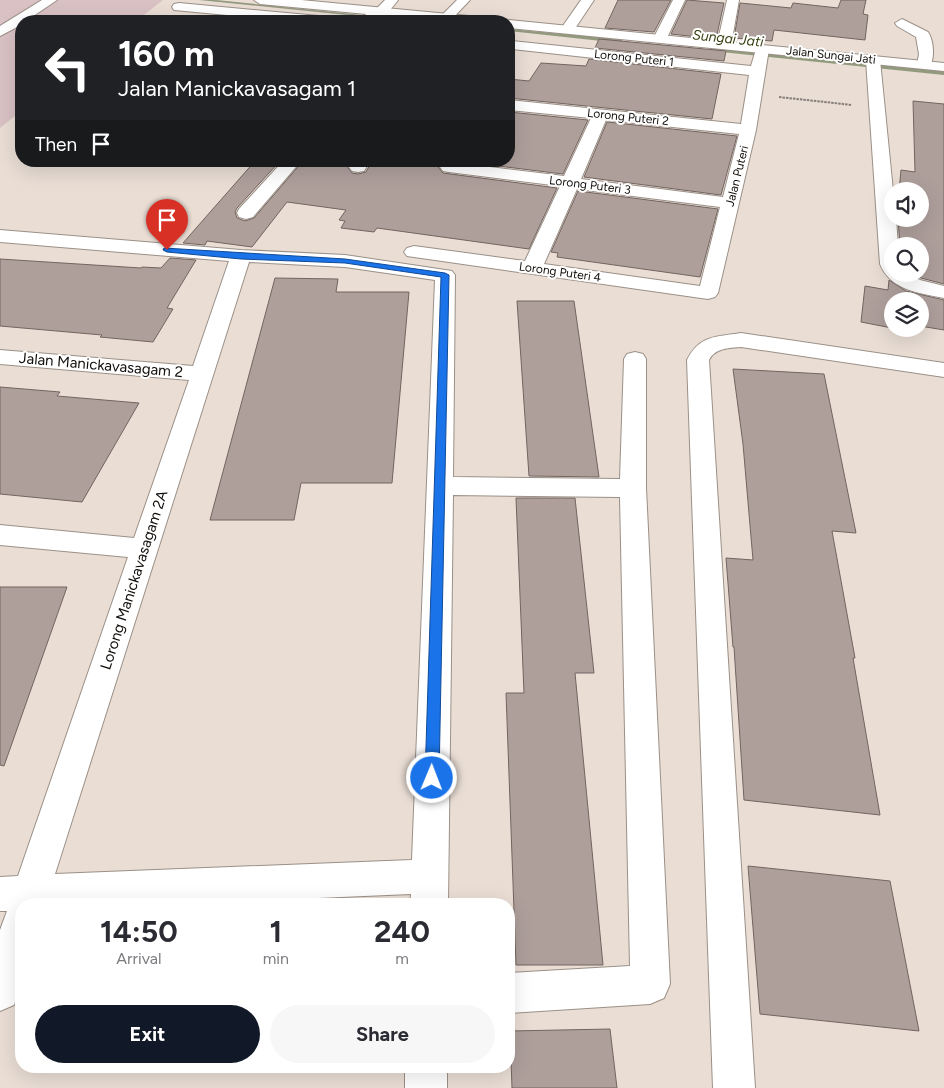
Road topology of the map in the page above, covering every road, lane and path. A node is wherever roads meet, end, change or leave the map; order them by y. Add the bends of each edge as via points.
1 (51, 0) edge
2 (260, 0) edge
3 (392, 0) edge
4 (464, 0) edge
5 (588, 0) edge
6 (679, 0) edge
7 (733, 0) edge
8 (184, 2) edge
9 (28, 15) edge
10 (168, 15) edge
11 (280, 15) edge
12 (359, 15) edge
13 (374, 15) edge
14 (450, 15) edge
15 (15, 23) edge
16 (902, 23) dead end
17 (515, 25) edge
18 (567, 30) junction
19 (0, 33) edge
20 (15, 35) edge
21 (660, 39) junction
22 (724, 44) junction
23 (515, 45) edge
24 (760, 57) junction
25 (874, 64) junction
26 (924, 65) junction
27 (944, 67) edge
28 (754, 92) junction
29 (515, 106) edge
30 (877, 108) junction
31 (601, 114) junction
32 (748, 130) junction
33 (288, 167) edge
34 (449, 167) dead end
35 (570, 182) junction
36 (730, 203) junction
37 (246, 214) dead end
38 (0, 236) edge
39 (888, 237) edge
40 (412, 252) dead end
41 (241, 256) junction
42 (532, 268) junction
43 (908, 282) edge
44 (944, 292) edge
45 (708, 293) joint
46 (0, 357) edge
47 (635, 359) dead end
48 (944, 370) edge
49 (203, 374) junction
50 (440, 486) junction
51 (633, 488) junction
52 (0, 535) edge
53 (145, 549) junction
54 (430, 890) edge
55 (22, 898) edge
56 (196, 898) edge
57 (15, 926) edge
58 (0, 991) edge
59 (515, 993) edge
60 (426, 1073) edge
61 (426, 1088) edge
62 (734, 1088) edge

1 - 9 street
2 - 12 street
3 - 13 street
4 - 14 street
5 - 18 street
6 - 21 street
7 - 22 street
8 - 10 street
8 - 11 street
15 - 19 street
16 - 26 street via 923,35
17 - 18 street, Jalan Sungai Jati
18 - 21 street, Jalan Sungai Jati
19 - 20 street
21 - 22 street, Jalan Sungai Jati
22 - 24 street, Jalan Sungai Jati
23 - 24 street, Lorong Puteri 1
24 - 25 street, Jalan Sungai Jati
24 - 28 street, Jalan Puteri
25 - 26 street, Jalan Sungai Jati
25 - 30 street
26 - 27 street, Jalan Sungai Jati
28 - 30 path
28 - 32 street, Jalan Puteri
29 - 31 street, Lorong Puteri 2
30 - 39 street
31 - 32 street, Lorong Puteri 2
31 - 35 street
32 - 36 street, Jalan Puteri
33 - 37 street
34 - 35 street, Lorong Puteri 3
35 - 36 street, Lorong Puteri 3
35 - 42 street
36 - 45 street, Jalan Puteri
38 - 41 street
40 - 42 street, Lorong Puteri 4
41 - 49 street, Lorong Manickavasagam 2A
41 - 50 street via 345,261 445,275
42 - 45 street, Lorong Puteri 4
43 - 44 street
46 - 49 street, Jalan Manickavasagam 2
47 - 51 street
48 - 62 street via 741,340 717,343 702,350 698,360
49 - 53 street, Lorong Manickavasagam 2A
50 - 51 street
50 - 54 street
51 - 59 street via 650,984
52 - 53 street
53 - 55 street, Lorong Manickavasagam 2A
54 - 56 street
57 - 58 street, Lorong Manickavasagam 2A
60 - 61 street

